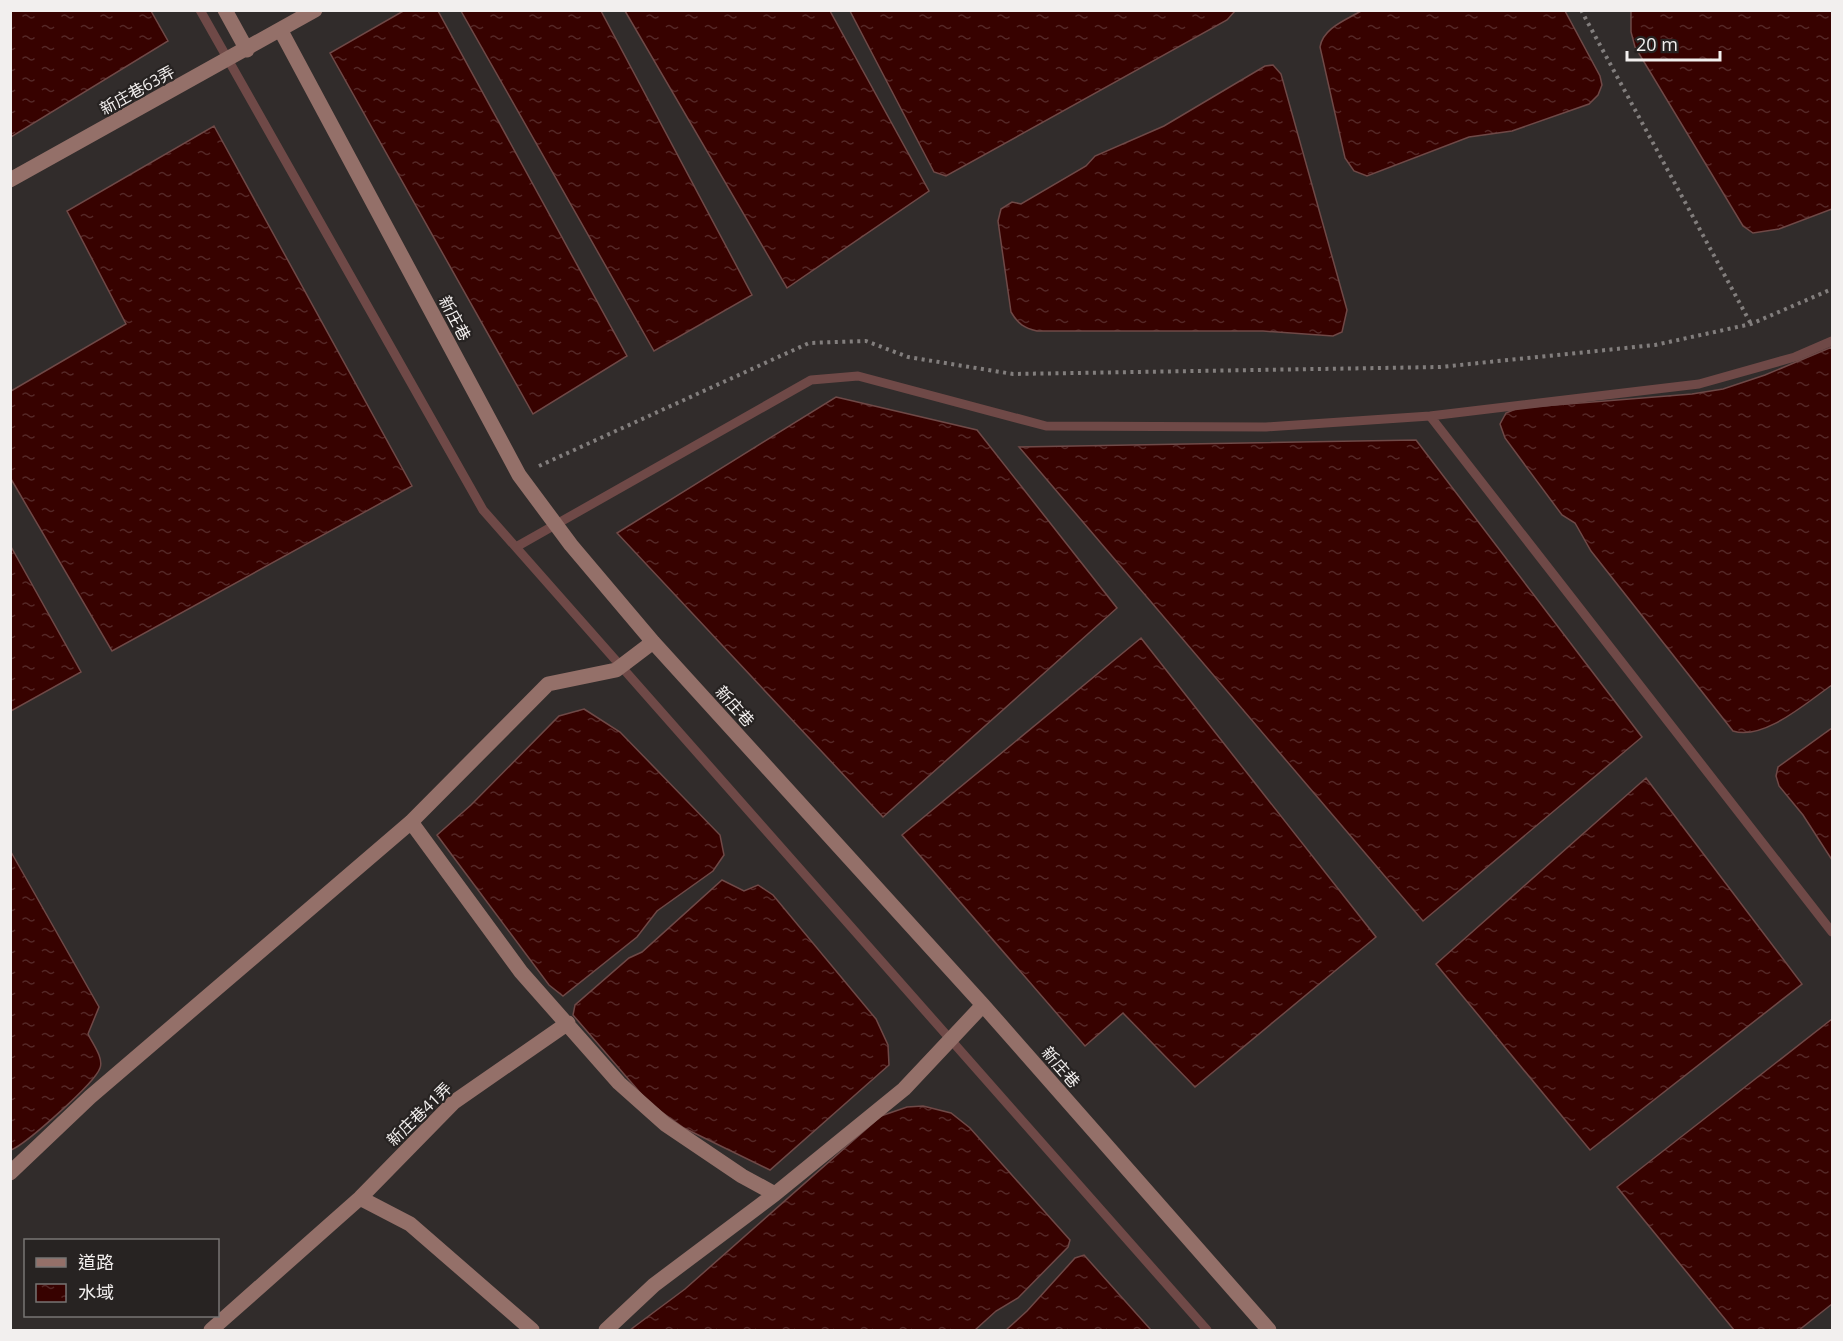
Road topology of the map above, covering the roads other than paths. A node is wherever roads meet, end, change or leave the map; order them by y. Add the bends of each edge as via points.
1 (225, 10) edge
2 (315, 10) edge
3 (281, 31) junction
4 (247, 50) junction
5 (10, 180) edge
6 (652, 642) junction
7 (411, 822) junction
8 (983, 1005) junction
9 (568, 1023) junction
10 (10, 1173) edge
11 (775, 1194) junction
12 (360, 1198) junction
13 (211, 1330) edge
14 (531, 1330) edge
15 (606, 1330) edge
16 (1269, 1330) edge

1 - 4 street
2 - 3 street, 新庄巷63弄
3 - 4 street, 新庄巷63弄
3 - 6 street, 新庄巷 via 519,475
4 - 5 street, 新庄巷63弄
6 - 7 street via 616,670 548,684
6 - 8 street, 新庄巷
7 - 9 street via 521,972
7 - 10 street via 90,1097
8 - 11 street via 904,1089
8 - 16 street, 新庄巷
9 - 11 street via 620,1083 665,1124
9 - 12 street, 新庄巷41弄 via 454,1101
11 - 15 street via 654,1285
12 - 13 street, 新庄巷41弄
12 - 14 street via 410,1224

